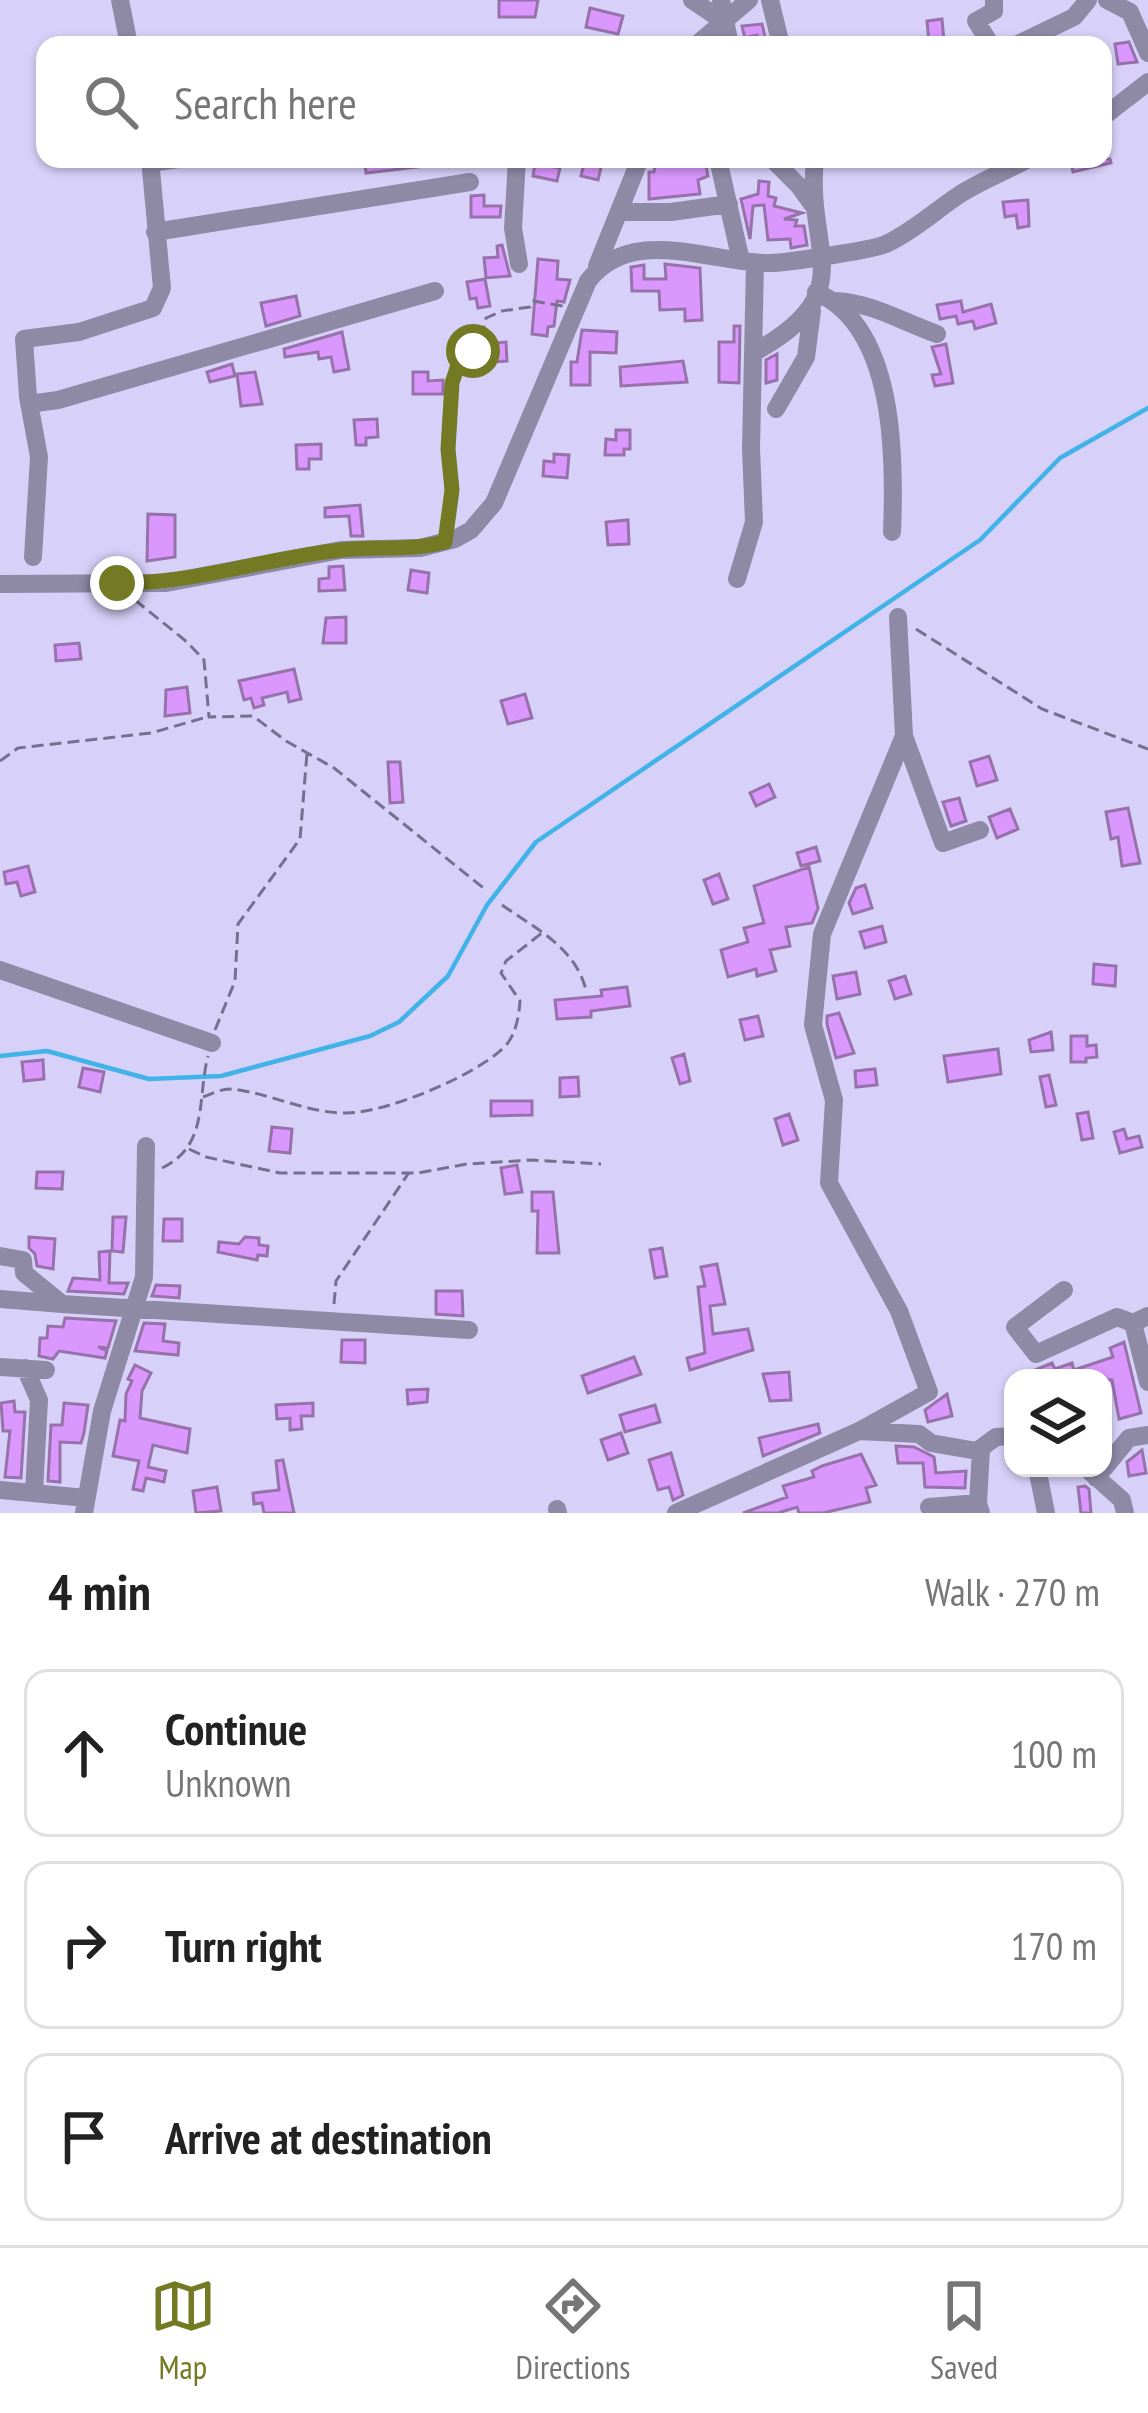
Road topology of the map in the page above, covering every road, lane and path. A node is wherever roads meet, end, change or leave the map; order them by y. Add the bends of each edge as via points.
1 (120, 0) edge
2 (692, 0) edge
3 (721, 0) edge
4 (749, 0) edge
5 (770, 0) edge
6 (994, 0) edge
7 (1088, 0) edge
8 (1107, 0) edge
9 (726, 23) junction
10 (127, 36) edge
11 (708, 36) edge
12 (728, 36) edge
13 (780, 36) edge
14 (985, 36) edge
15 (1035, 36) edge
16 (1148, 52) edge
17 (1148, 82) edge
18 (1112, 110) edge
19 (150, 168) edge
20 (516, 168) edge
21 (637, 168) edge
22 (720, 168) edge
23 (781, 168) edge
24 (815, 168) edge
25 (1002, 168) edge
26 (470, 182) dead end
27 (729, 205) junction
28 (814, 208) junction
29 (620, 212) junction
30 (155, 232) junction
31 (824, 255) junction
32 (748, 262) junction
33 (518, 264) dead end
34 (596, 271) junction
35 (435, 291) dead end
36 (814, 301) junction
37 (836, 301) junction
38 (577, 308) junction
39 (937, 334) dead end
40 (753, 352) junction
41 (28, 404) junction
42 (776, 409) dead end
43 (892, 532) dead end
44 (445, 542) junction
45 (33, 557) dead end
46 (737, 579) dead end
47 (117, 583) junction
48 (0, 584) edge
49 (898, 617) joint
50 (209, 717) junction
51 (904, 736) junction
52 (1148, 749) edge
53 (307, 753) junction
54 (0, 761) edge
55 (980, 830) dead end
56 (486, 890) dead end
57 (502, 905) dead end
58 (542, 933) junction
59 (0, 970) edge
60 (586, 990) dead end
61 (212, 1043) joint
62 (205, 1068) dead end
63 (203, 1097) junction
64 (146, 1146) dead end
65 (189, 1149) junction
66 (602, 1164) dead end
67 (410, 1172) junction
68 (145, 1175) junction
69 (0, 1256) edge
70 (1064, 1291) dead end
71 (0, 1299) edge
72 (62, 1304) junction
73 (133, 1310) junction
74 (332, 1320) junction
75 (1141, 1320) edge
76 (469, 1330) dead end
77 (0, 1367) edge
78 (25, 1368) junction
79 (46, 1370) dead end
80 (1148, 1382) edge
81 (859, 1431) junction
82 (1148, 1435) edge
83 (1004, 1437) edge
84 (981, 1449) junction
85 (1112, 1454) edge
86 (1039, 1477) edge
87 (1095, 1477) edge
88 (0, 1490) edge
89 (34, 1492) junction
90 (85, 1506) edge
91 (928, 1507) dead end
92 (979, 1508) edge
93 (676, 1513) edge
94 (1046, 1513) edge
95 (1125, 1513) edge

1 - 10 street
2 - 9 street
3 - 9 street
4 - 9 street
5 - 13 street
6 - 14 street via 994,11 976,21
7 - 15 street via 1074,17
8 - 16 street via 1130,12
9 - 11 street
9 - 12 street
17 - 18 street
19 - 30 street
20 - 33 street
21 - 29 street
22 - 27 street
23 - 28 street
24 - 28 street
25 - 31 street via 884,245
26 - 30 street
27 - 29 street
27 - 32 street
28 - 31 street
29 - 34 street
30 - 41 street via 162,288 153,308 79,332 24,339
31 - 32 street
31 - 36 street
32 - 34 street via 696,252 624,253
32 - 40 street
34 - 38 street
35 - 41 street
36 - 37 street
36 - 40 street
36 - 42 street via 806,358
37 - 39 street via 866,303
37 - 43 street via 866,342 890,415
38 - 44 street via 494,502 471,530
38 - 44 path via 533,301 502,310 486,318 482,341 457,368
40 - 46 street via 754,522
41 - 45 street via 39,457
44 - 47 street via 341,550 166,583
47 - 48 street
47 - 50 path via 204,660
49 - 51 street
49 - 52 path via 1042,709
50 - 53 path via 253,716
50 - 54 path via 152,733 18,748
51 - 55 street via 943,843
51 - 81 street via 822,934 813,1024 834,1100 829,1183 899,1311 928,1392
53 - 56 path
53 - 61 path via 300,839 238,924 235,981
57 - 58 path
58 - 60 path via 572,958
58 - 63 path via 506,961 501,973 520,1001 518,1018 509,1042 477,1069 349,1113 226,1088
59 - 61 street
62 - 63 path
63 - 65 path
64 - 68 street
65 - 67 path via 280,1173
65 - 68 path
66 - 67 path via 531,1160
67 - 74 path via 336,1281
68 - 73 street via 144,1277
69 - 72 street via 23,1259 24,1273
70 - 75 street via 1015,1327 1036,1354 1117,1317
71 - 72 street
72 - 73 street
73 - 74 street
73 - 90 street via 102,1411
74 - 76 street
75 - 80 street
77 - 78 street
78 - 79 street
78 - 89 street via 39,1400
81 - 84 street
81 - 93 street
82 - 85 street
83 - 84 street
84 - 92 street
86 - 94 street
87 - 95 street
88 - 89 street
89 - 90 street
91 - 92 street

